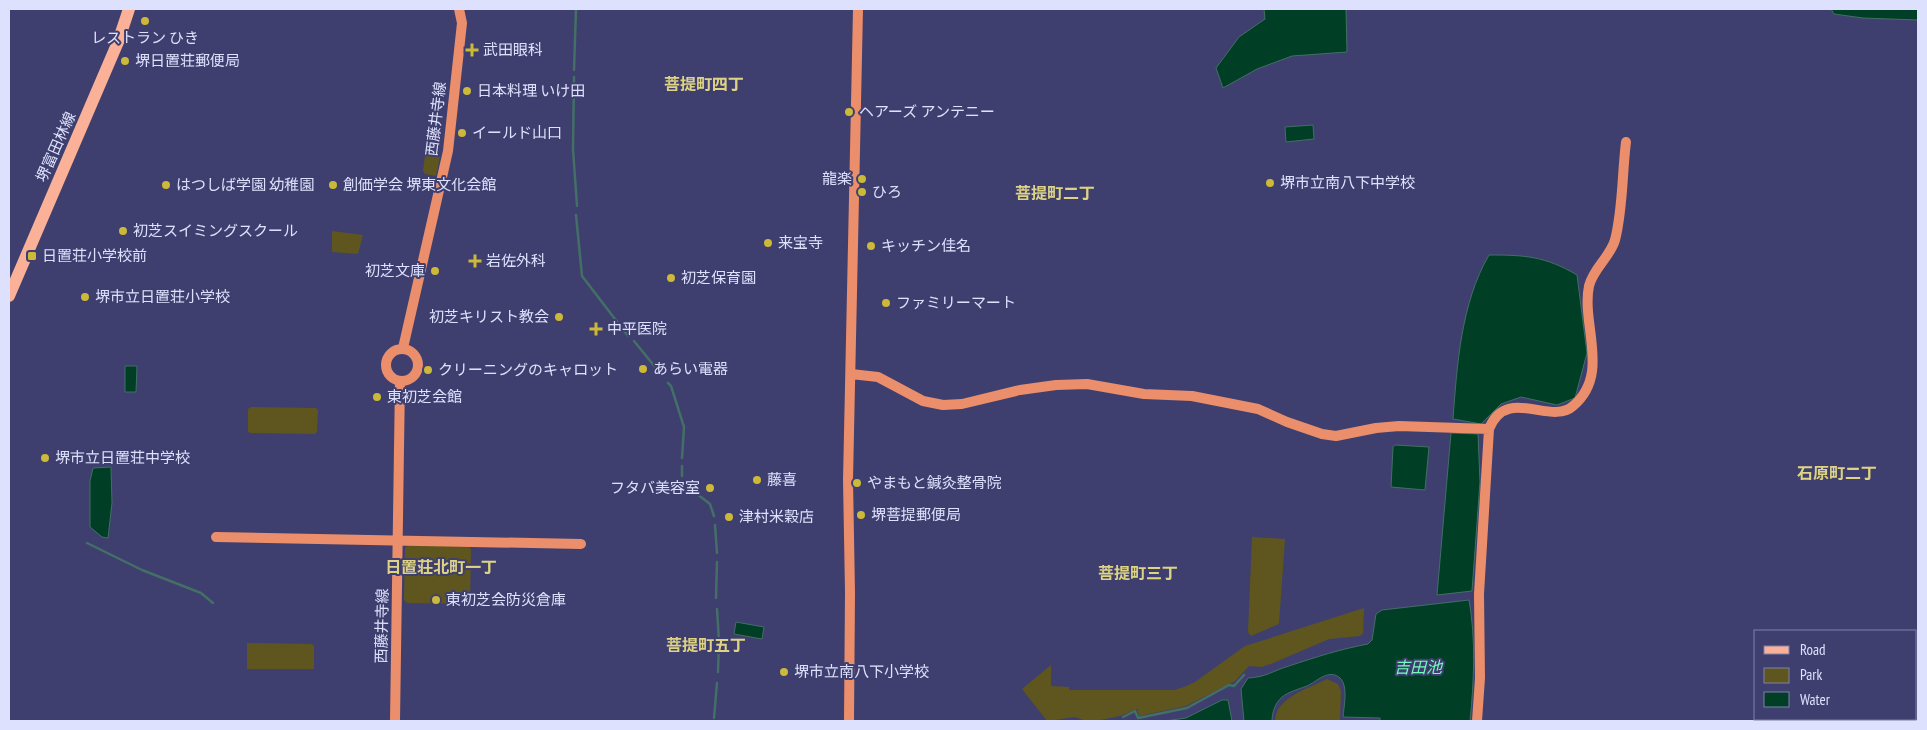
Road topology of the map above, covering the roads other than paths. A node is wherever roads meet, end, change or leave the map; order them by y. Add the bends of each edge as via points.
1 (129, 9) edge
2 (459, 9) edge
3 (858, 9) edge
4 (1626, 142) dead end
5 (9, 296) edge
6 (403, 348) junction
7 (851, 374) junction
8 (400, 381) junction
9 (1489, 429) junction
10 (216, 537) dead end
11 (398, 541) junction
12 (581, 544) dead end
13 (395, 721) edge
14 (849, 721) edge
15 (1477, 721) edge

1 - 5 main road, 堺富田林線 via 118,42
2 - 6 street, 西藤井寺線 via 462,23 448,151
3 - 7 street
4 - 9 street via 1614,241 1589,287 1594,356 1592,372 1582,396 1566,411 1522,407 1506,410 1492,420
6 - 8 street via 412,352 418,366 410,379
6 - 8 street via 388,355 385,366 390,376
7 - 9 street via 878,377 923,401 943,405 1028,389 1087,384 1144,394 1192,396 1258,408 1287,422 1336,436 1399,426
7 - 14 street
8 - 11 street, 西藤井寺線
9 - 15 street via 1479,594
10 - 11 street
11 - 12 street
11 - 13 street, 西藤井寺線

